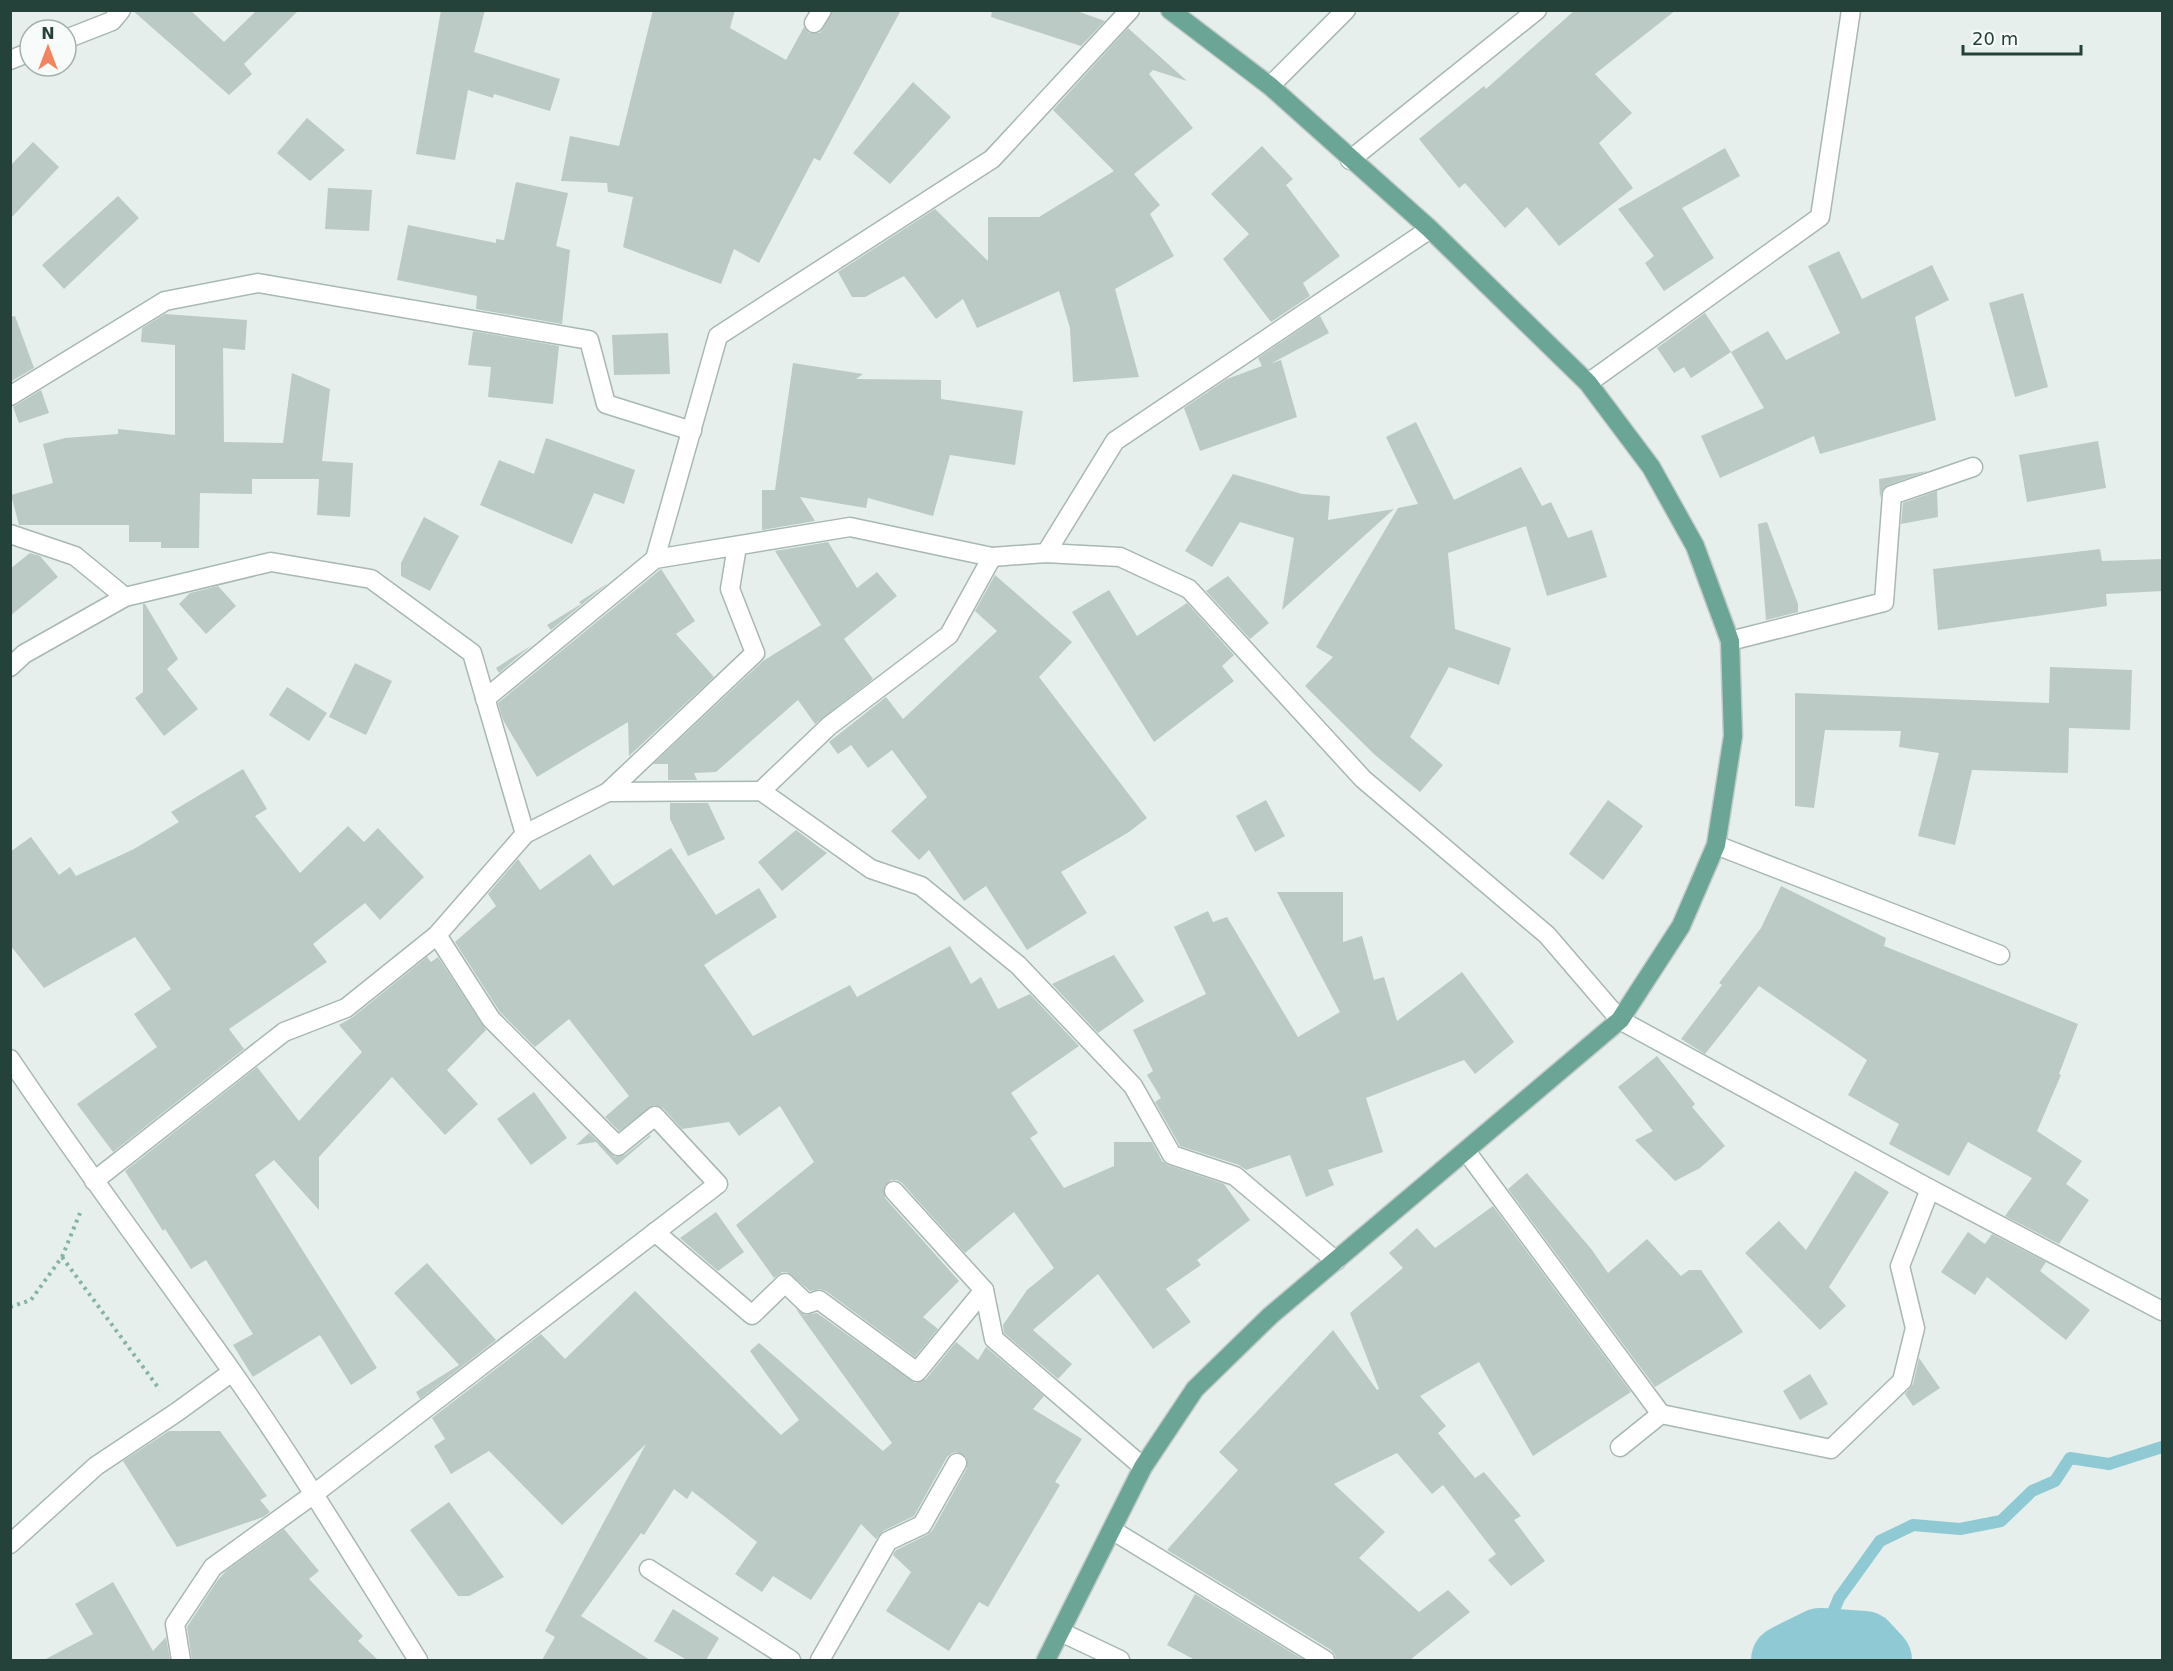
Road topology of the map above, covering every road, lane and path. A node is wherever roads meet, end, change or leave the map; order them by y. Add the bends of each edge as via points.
1 (121, 10) edge
2 (1130, 10) edge
3 (1170, 10) edge
4 (1346, 10) edge
5 (1537, 10) edge
6 (1851, 10) edge
7 (78, 34) edge
8 (1270, 86) junction
9 (1350, 160) junction
10 (1430, 229) junction
11 (1588, 383) junction
12 (10, 396) edge
13 (692, 431) junction
14 (1973, 466) dead end
15 (10, 534) edge
16 (736, 546) junction
17 (1046, 553) junction
18 (992, 557) junction
19 (655, 559) junction
20 (125, 597) junction
21 (1730, 641) junction
22 (10, 667) edge
23 (485, 699) junction
24 (761, 791) junction
25 (608, 792) junction
26 (525, 834) junction
27 (1716, 845) junction
28 (437, 935) junction
29 (2000, 955) dead end
30 (1620, 1020) junction
31 (10, 1059) edge
32 (1466, 1151) junction
33 (94, 1181) junction
34 (1930, 1189) junction
35 (894, 1191) dead end
36 (655, 1232) junction
37 (62, 1257) junction
38 (1336, 1261) junction
39 (984, 1290) junction
40 (10, 1307) edge
41 (2163, 1311) edge
42 (232, 1372) junction
43 (177, 1412) junction
44 (1661, 1414) junction
45 (1620, 1447) dead end
46 (957, 1463) dead end
47 (1143, 1467) junction
48 (314, 1494) junction
49 (1112, 1530) junction
50 (10, 1544) edge
51 (648, 1569) dead end
52 (1060, 1632) junction
53 (761, 1652) edge
54 (181, 1660) edge
55 (418, 1660) edge
56 (791, 1660) edge
57 (820, 1660) edge
58 (1046, 1660) edge
59 (1119, 1660) edge
60 (1325, 1660) edge

1 - 7 street via 112,21
2 - 13 street via 992,159 718,336
3 - 8 main road
4 - 8 street
5 - 9 street
6 - 11 street via 1820,217
8 - 9 main road
9 - 10 main road
10 - 11 main road
10 - 17 street via 1115,441
11 - 21 main road via 1651,466 1695,546
12 - 13 street via 165,301 258,283 589,340 606,405
13 - 19 street
14 - 21 street via 1892,495 1884,602
15 - 20 street via 75,556
16 - 18 street via 850,527
16 - 19 street
16 - 25 street via 730,589 755,653
17 - 18 street
17 - 30 street via 1120,557 1189,589 1363,779 1547,935
18 - 24 street via 950,635 829,726
19 - 23 street
20 - 22 street via 24,654
20 - 23 street via 271,562 370,579 472,653
21 - 27 main road via 1733,736
23 - 26 street
24 - 25 street
24 - 38 street via 871,869 921,886 1018,965 1134,1086 1172,1155 1235,1176
25 - 26 street
26 - 28 street
27 - 29 street
27 - 30 main road via 1681,926
28 - 33 street via 346,1008 284,1032
28 - 36 street via 491,1019 618,1146 655,1116 717,1184
30 - 32 main road
30 - 34 street
31 - 33 street
32 - 38 main road
32 - 44 street
33 - 37 path
33 - 42 street
34 - 41 street
34 - 44 street via 1900,1266 1916,1328 1902,1381 1831,1449
35 - 39 street
36 - 39 street via 752,1315 785,1283 807,1304 819,1300 917,1372
36 - 48 street
37 - 40 path via 32,1300
37 - 43 path
38 - 47 main road via 1270,1316 1195,1389
39 - 47 street via 994,1339
42 - 43 street
42 - 48 street
43 - 50 street via 96,1466
44 - 45 street
46 - 57 street via 922,1525 888,1541
47 - 49 main road
48 - 54 street via 213,1567 175,1624
48 - 55 street
49 - 52 main road
49 - 60 street
51 - 53 street
52 - 58 main road
52 - 59 street
53 - 56 street

